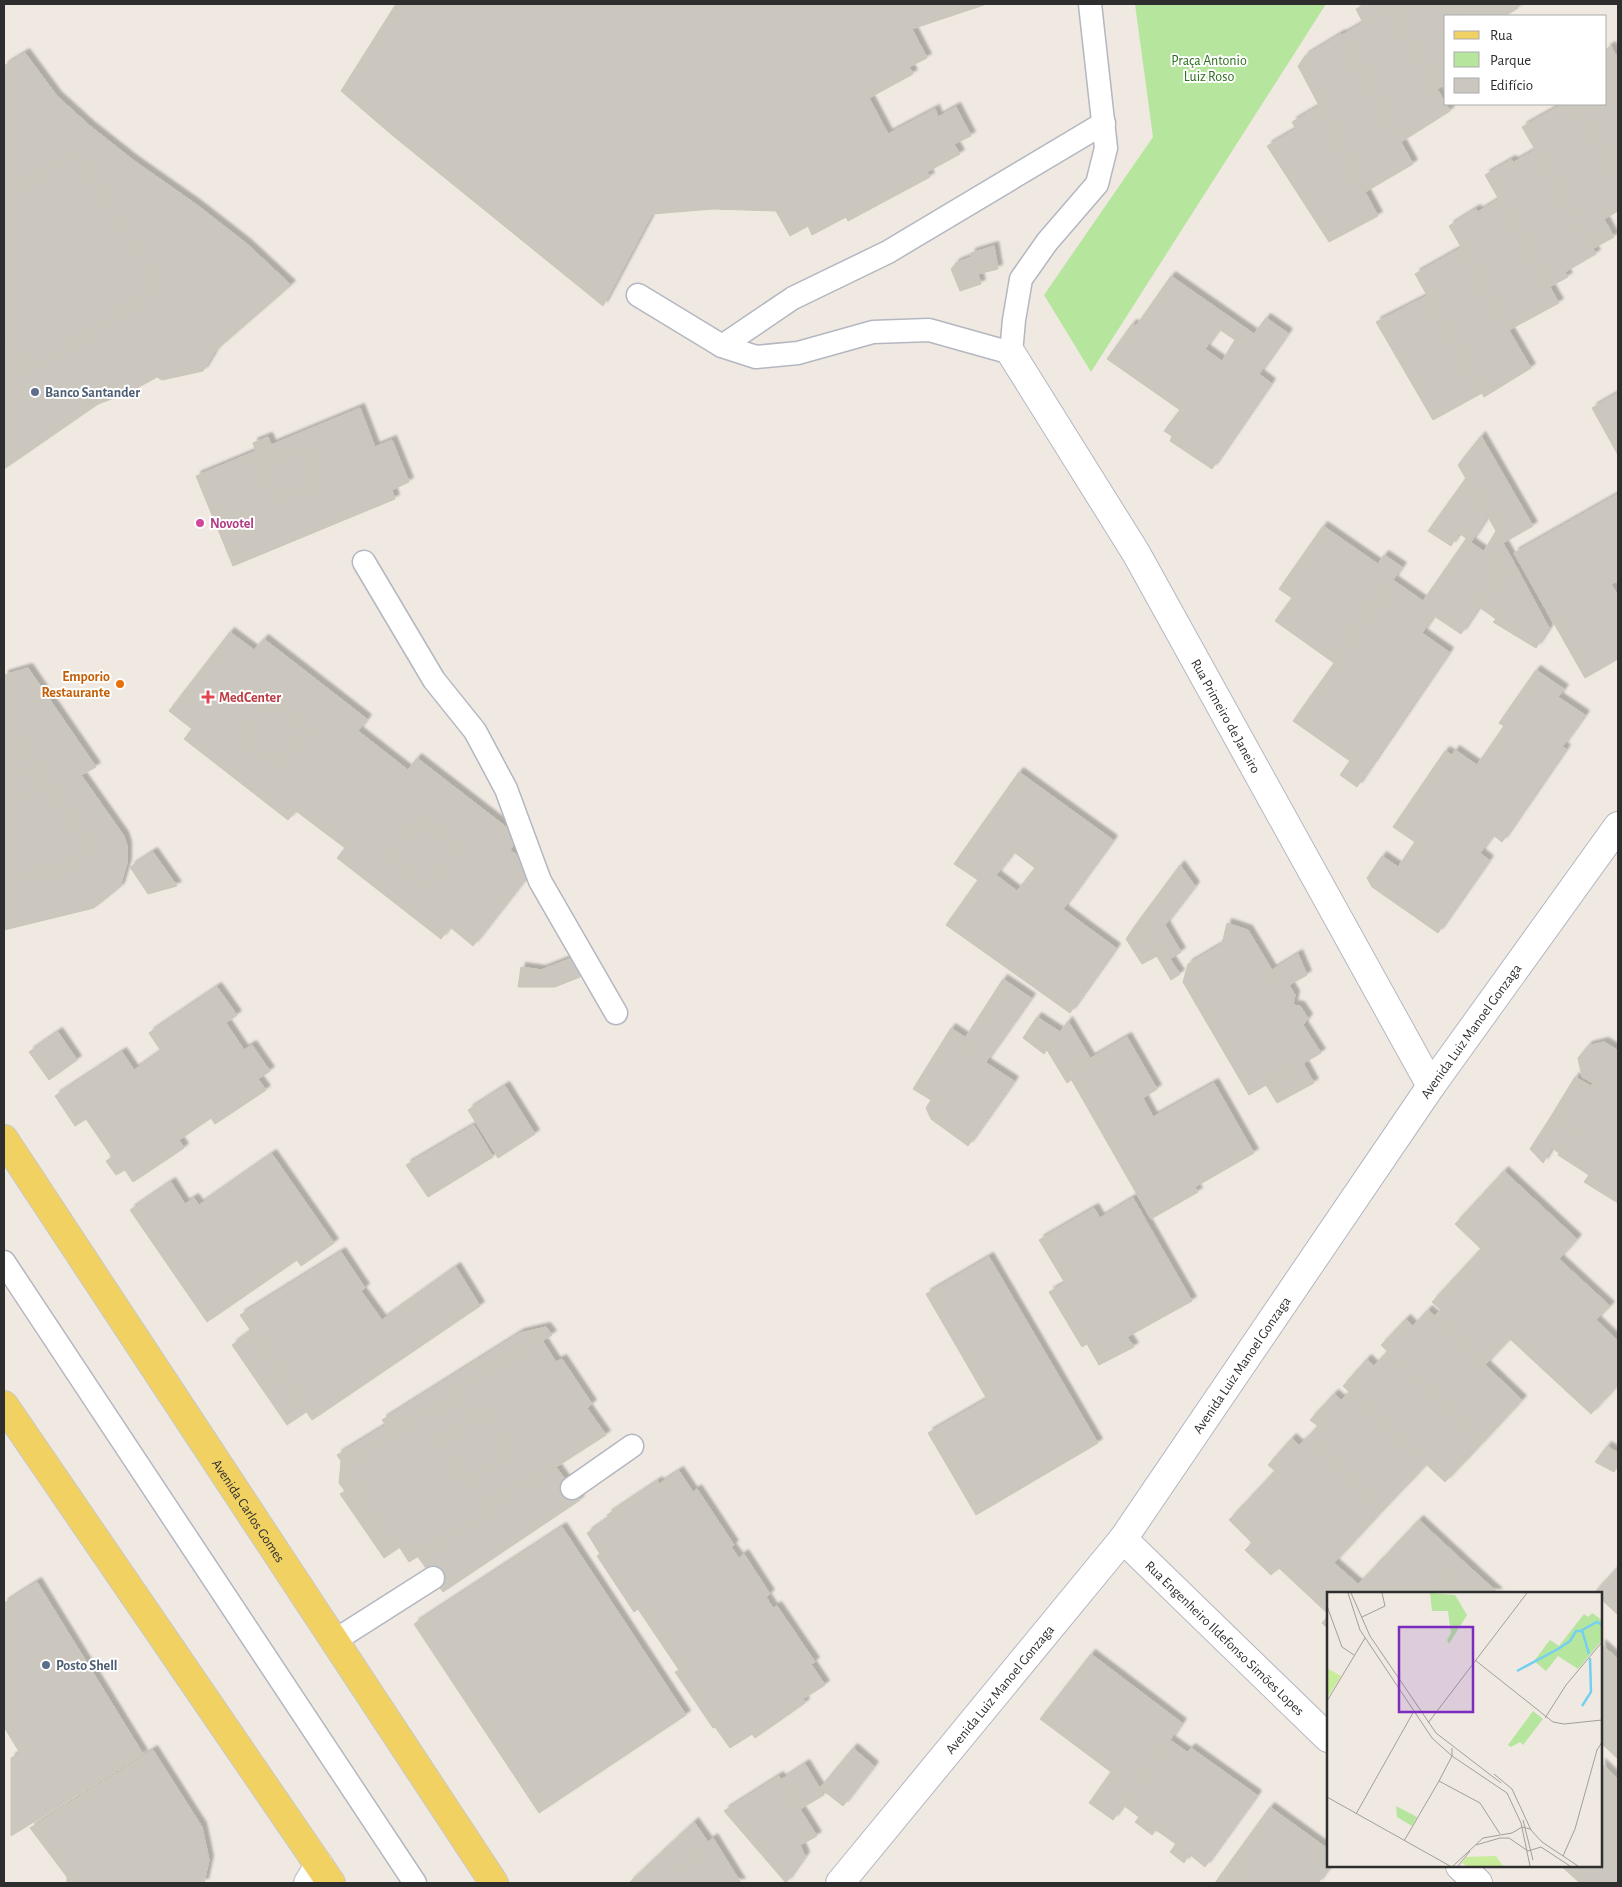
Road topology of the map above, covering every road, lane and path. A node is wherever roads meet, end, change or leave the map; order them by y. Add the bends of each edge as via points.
1 (1090, 4) edge
2 (1104, 123) junction
3 (638, 295) dead end
4 (722, 346) junction
5 (1011, 353) junction
6 (364, 562) dead end
7 (1618, 826) edge
8 (616, 1013) dead end
9 (1431, 1086) junction
10 (4, 1139) edge
11 (4, 1262) edge
12 (4, 1406) edge
13 (632, 1446) dead end
14 (572, 1488) dead end
15 (1123, 1539) junction
16 (433, 1578) dead end
17 (334, 1641) junction
18 (1327, 1737) edge
19 (1461, 1867) edge
20 (319, 1877) edge
21 (415, 1883) edge
22 (494, 1883) edge
23 (840, 1883) edge
24 (1478, 1883) edge

1 - 2 lane
2 - 4 lane via 888,252 793,298
2 - 5 lane via 1106,148 1097,184 1047,242 1021,279
3 - 4 lane
4 - 5 lane via 756,357 798,353 873,332 929,330
5 - 9 street, Rua Primeiro de Janeiro via 1136,553
6 - 8 lane via 434,680 475,731 506,789 540,881
7 - 9 street, Avenida Luiz Manoel Gonzaga
9 - 15 street, Avenida Luiz Manoel Gonzaga
10 - 17 main road, Avenida Carlos Gomes
11 - 21 lane
12 - 20 main road
13 - 14 lane
15 - 18 street, Rua Engenheiro Ildefonso Simões Lopes
15 - 23 street, Avenida Luiz Manoel Gonzaga
16 - 17 lane
17 - 22 main road, Avenida Carlos Gomes
19 - 24 street

